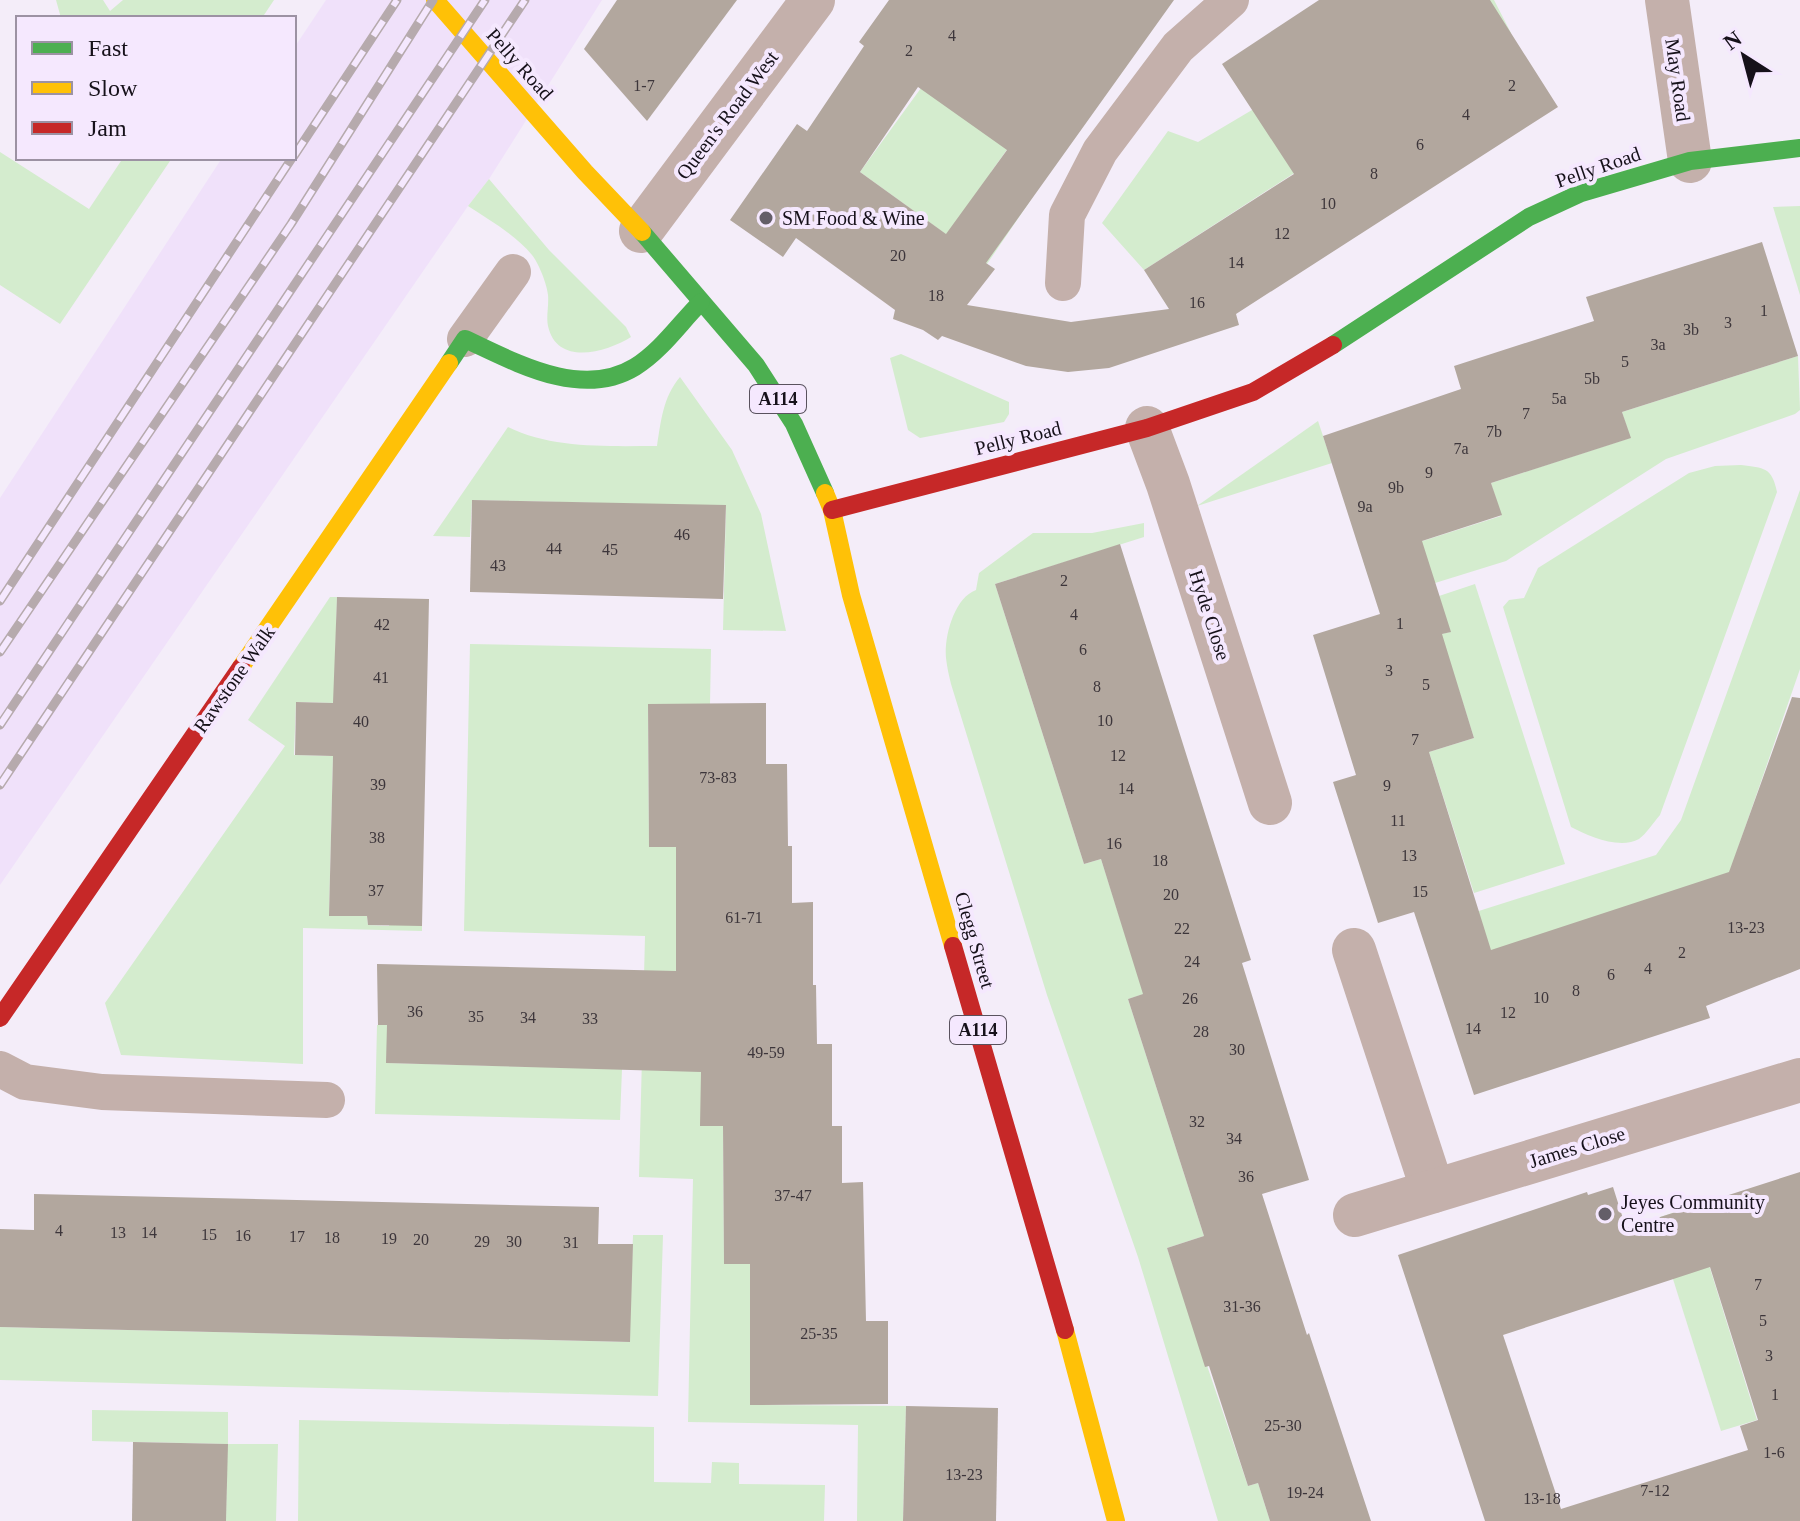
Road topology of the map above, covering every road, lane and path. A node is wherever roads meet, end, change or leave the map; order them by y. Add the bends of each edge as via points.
1 (435, 0) edge
2 (813, 0) edge
3 (1231, 0) edge
4 (1667, 0) edge
5 (1800, 148) edge
6 (1690, 161) junction
7 (641, 231) junction
8 (513, 272) dead end
9 (1063, 283) dead end
10 (701, 302) junction
11 (465, 339) junction
12 (1147, 428) junction
13 (832, 510) junction
14 (1270, 803) dead end
15 (1354, 950) dead end
16 (0, 1018) edge
17 (0, 1069) edge
18 (1800, 1080) edge
19 (327, 1100) dead end
20 (1433, 1191) junction
21 (1355, 1215) dead end
22 (1116, 1521) edge

1 - 7 street, Pelly Road / A114
2 - 7 street, Queen's Road West
3 - 9 lane via 1178,47 1100,151 1067,215
4 - 6 street, May Road
5 - 6 street, Pelly Road
6 - 12 street, Pelly Road via 1581,193 1529,217 1253,392
7 - 10 street, Pelly Road / A114
8 - 11 lane, Rawstone Walk
10 - 11 street via 634,368 608,378 575,381 532,369
10 - 13 street, Pelly Road / A114 via 756,365 787,412
11 - 16 street, Rawstone Walk
12 - 13 street, Pelly Road
12 - 14 street, Hyde Close
13 - 22 street, Clegg Street / A114 via 851,595
15 - 20 street
17 - 19 lane via 25,1082 102,1092
18 - 20 street, James Close
20 - 21 street, James Close

